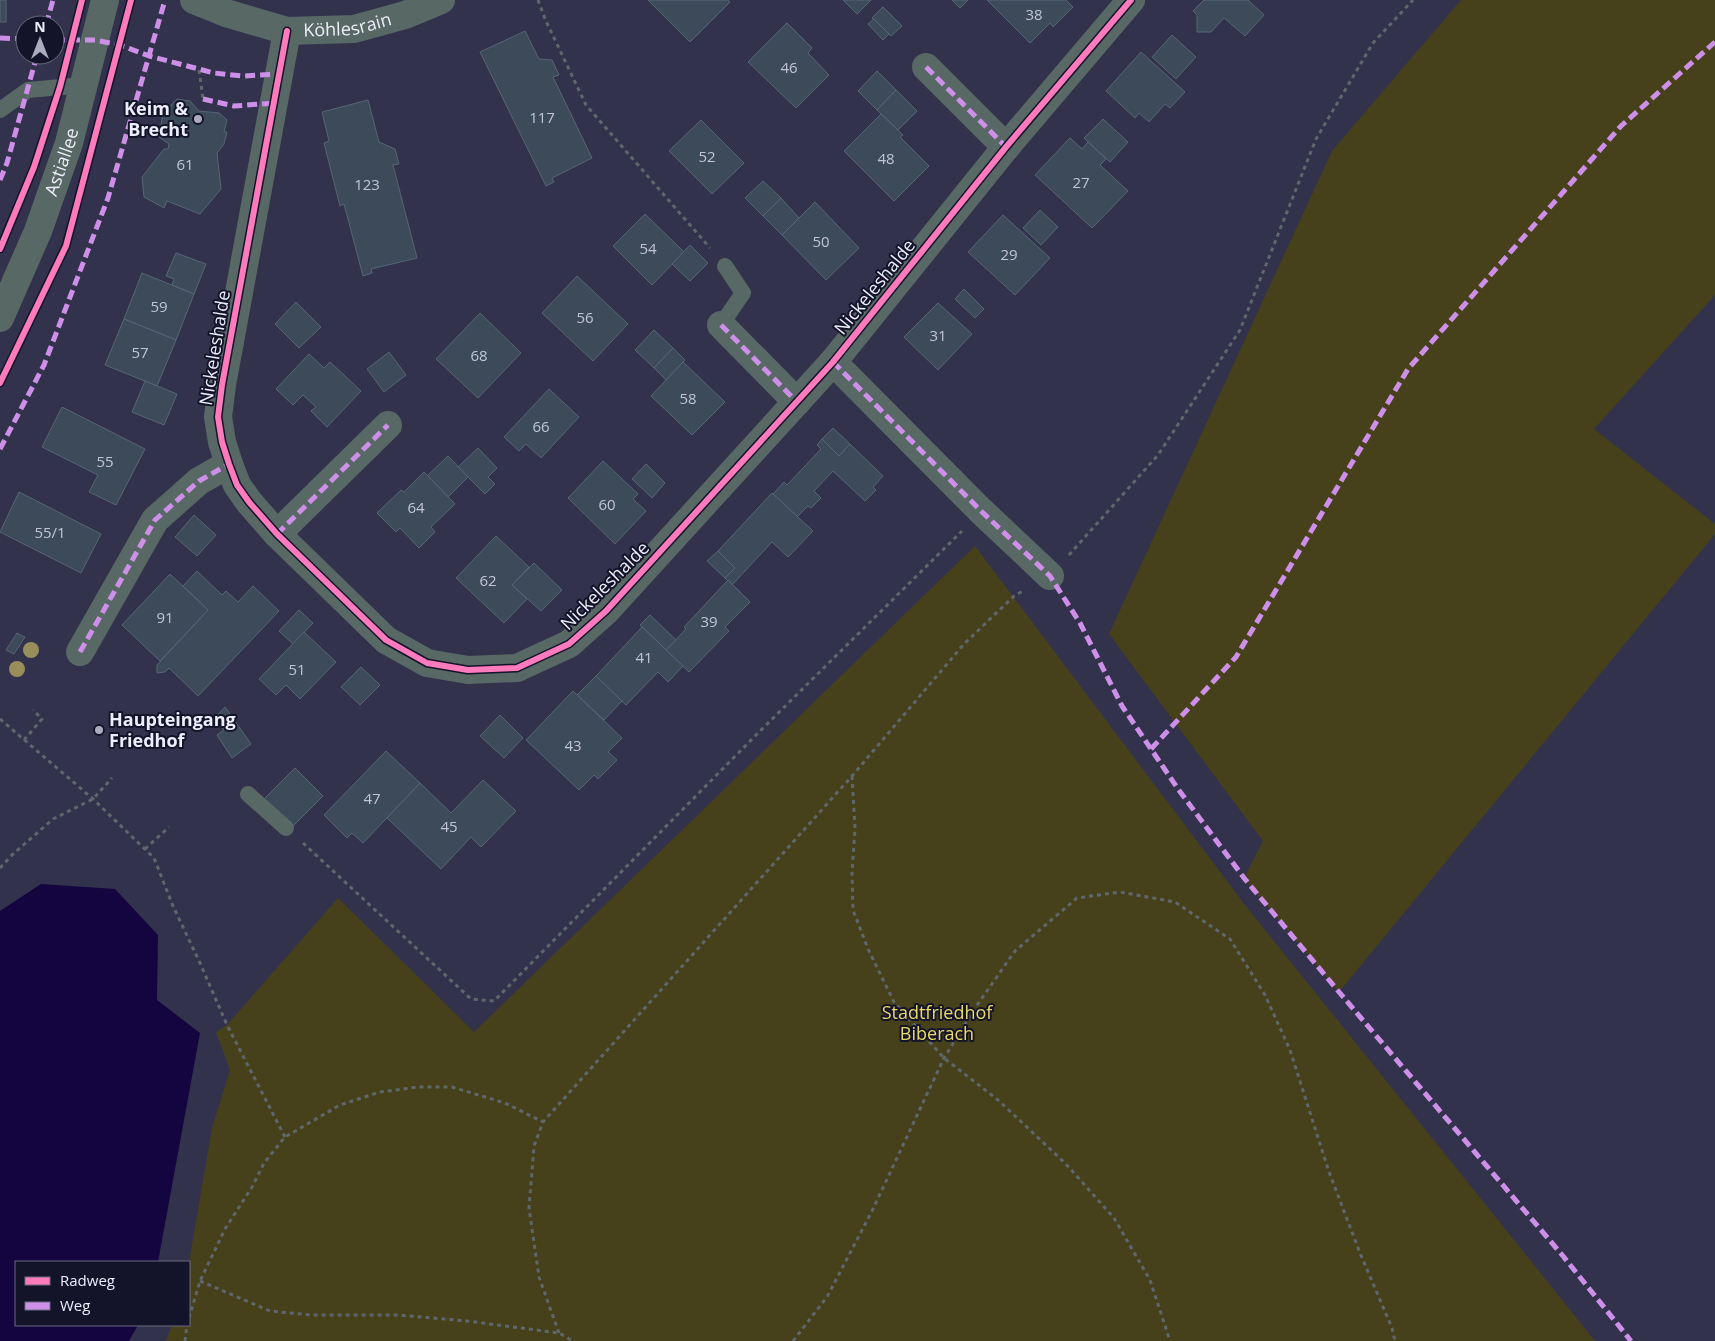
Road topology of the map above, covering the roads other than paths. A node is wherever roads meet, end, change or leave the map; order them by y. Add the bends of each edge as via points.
1 (105, 0) edge
2 (194, 0) edge
3 (441, 0) edge
4 (1131, 0) edge
5 (287, 31) junction
6 (926, 67) dead end
7 (84, 85) junction
8 (0, 110) edge
9 (1006, 147) junction
10 (725, 266) road end
11 (0, 318) edge
12 (721, 325) joint
13 (833, 362) junction
14 (797, 402) junction
15 (388, 425) dead end
16 (228, 464) junction
17 (277, 534) junction
18 (1050, 576) road end
19 (80, 652) dead end
20 (248, 794) dead end
21 (286, 828) road end

1 - 7 street, Astiallee
2 - 5 street, Köhlesrain via 226,14
3 - 5 street, Köhlesrain via 405,15 354,29
4 - 9 street, Nickeleshalde
5 - 16 street, Nickeleshalde via 222,385 218,417
6 - 9 street
7 - 8 lane via 28,90
7 - 11 street, Astiallee via 66,152 38,231
9 - 13 street, Nickeleshalde
10 - 12 lane via 743,293
12 - 14 street
13 - 14 street, Nickeleshalde
13 - 18 street
14 - 17 street, Nickeleshalde via 606,611 569,644 517,668 468,670 427,663 386,640
15 - 17 street
16 - 17 street, Nickeleshalde via 248,502
16 - 19 street via 199,481 155,520
20 - 21 lane

